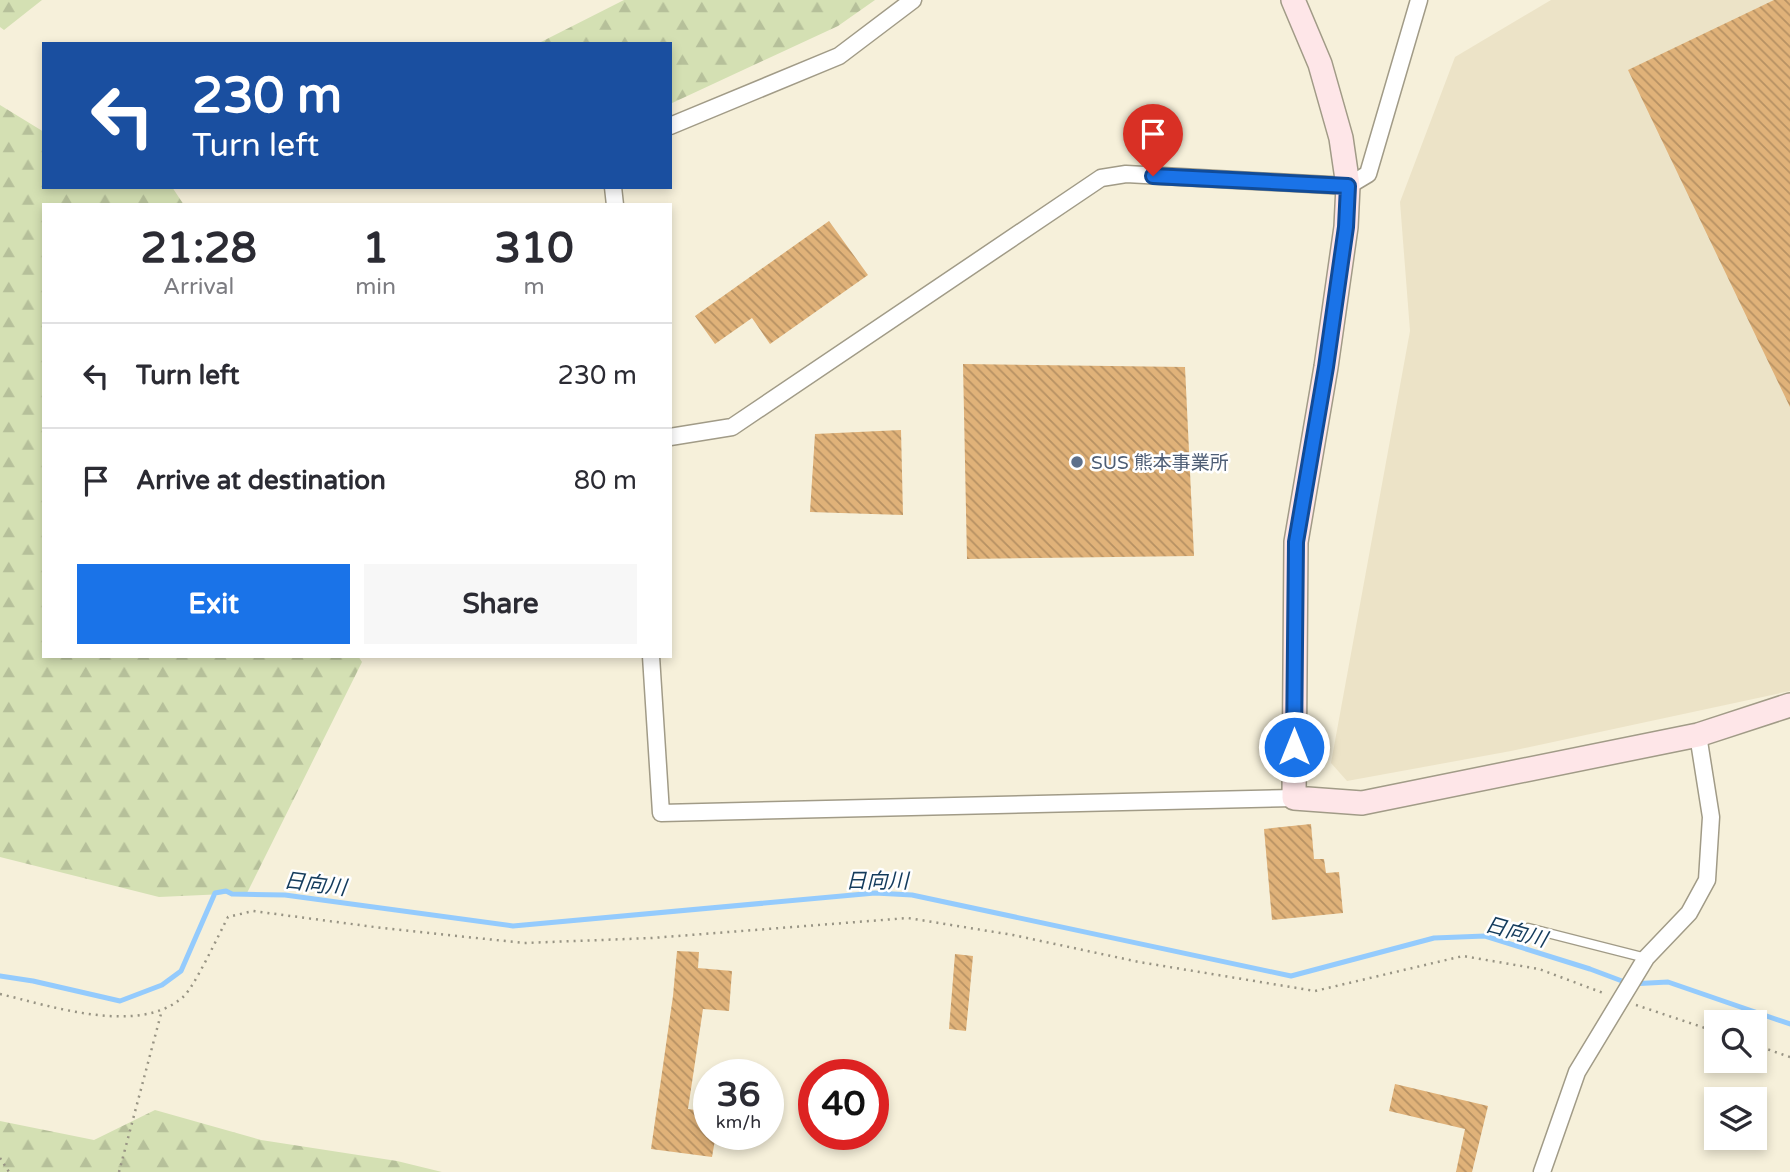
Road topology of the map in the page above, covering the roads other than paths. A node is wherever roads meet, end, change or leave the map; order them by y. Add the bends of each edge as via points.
1 (913, 0) edge
2 (1293, 0) edge
3 (1419, 0) edge
4 (672, 125) edge
5 (1348, 186) junction
6 (672, 437) edge
7 (651, 658) edge
8 (1790, 705) edge
9 (1698, 735) junction
10 (1293, 798) junction
11 (1528, 928) dead end
12 (1646, 958) junction
13 (1542, 1172) edge

1 - 4 street via 839,56
2 - 5 street via 1320,64 1341,138
3 - 5 street via 1368,174
5 - 6 street via 1126,174 1101,178 732,427
5 - 10 street via 1326,367 1296,542
7 - 10 street via 661,813
8 - 9 street
9 - 10 street via 1362,803
9 - 12 street via 1711,817 1707,880 1689,913
11 - 12 lane
12 - 13 street via 1577,1072

